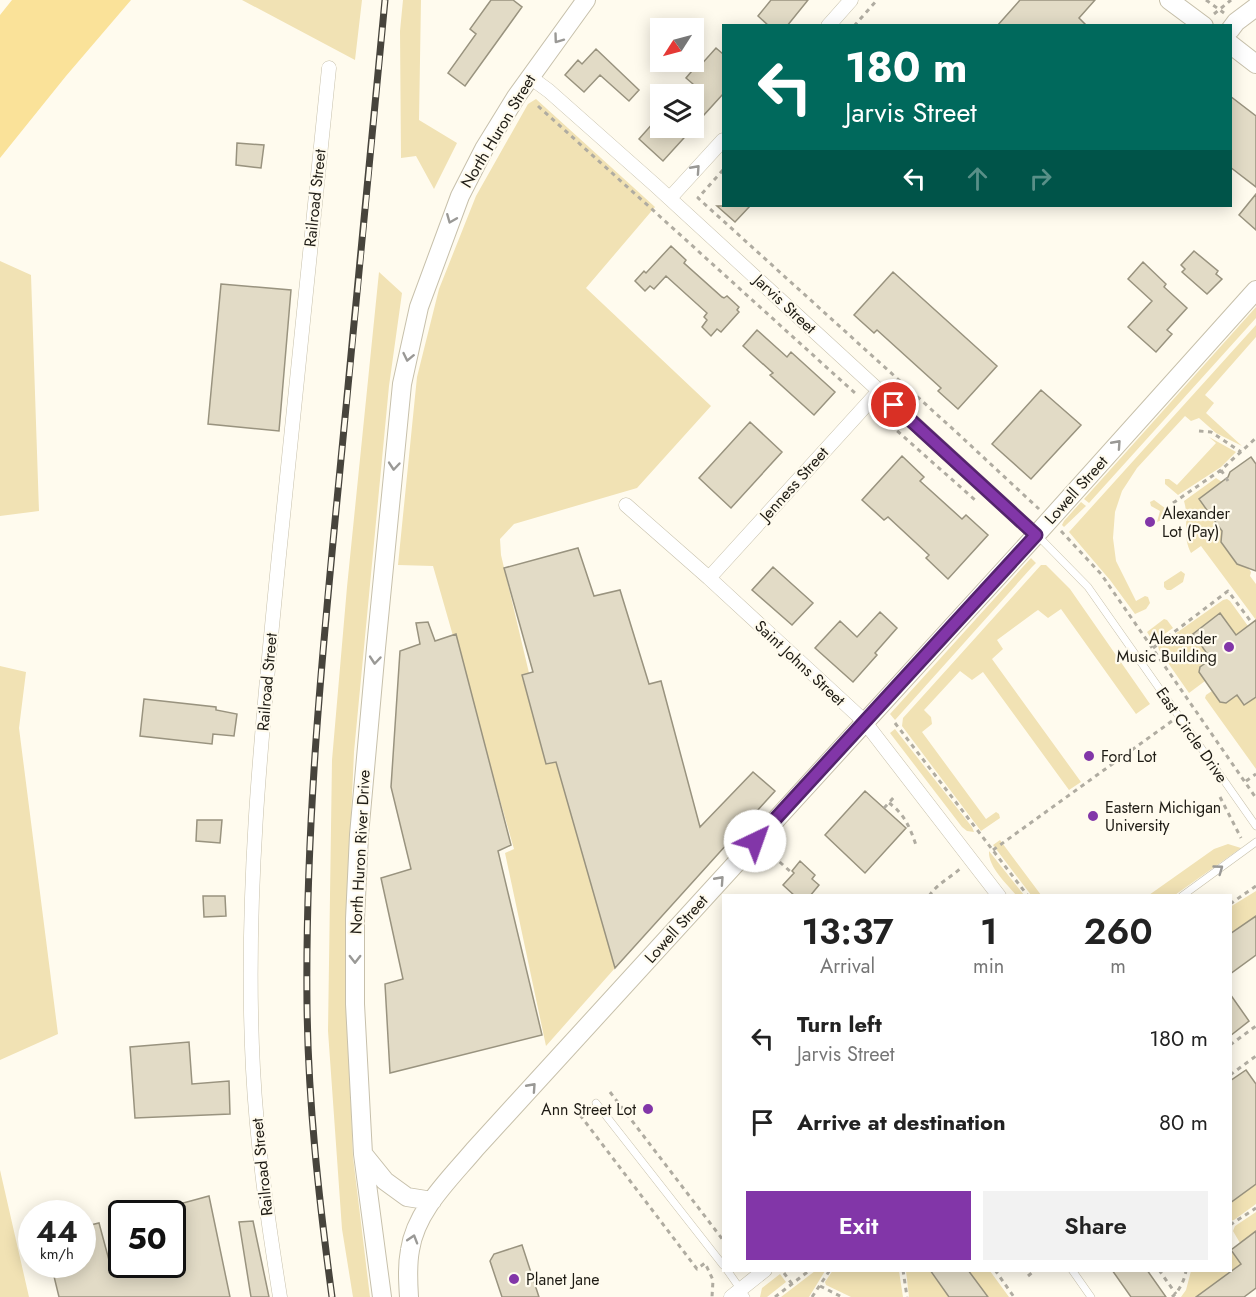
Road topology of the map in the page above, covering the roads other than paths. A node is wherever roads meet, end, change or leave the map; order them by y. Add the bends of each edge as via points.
1 (586, 0) edge
2 (851, 0) edge
3 (1169, 0) edge
4 (1256, 7) edge
5 (1207, 21) edge
6 (1228, 23) edge
7 (830, 24) edge
8 (1232, 46) edge
9 (1256, 64) edge
10 (329, 68) dead end
11 (530, 77) junction
12 (722, 141) edge
13 (670, 198) junction
14 (1256, 290) edge
15 (879, 391) junction
16 (400, 407) joint
17 (626, 505) dead end
18 (1036, 535) junction
19 (709, 578) junction
20 (864, 722) junction
21 (1256, 826) edge
22 (1256, 842) edge
23 (997, 894) edge
24 (1185, 894) edge
25 (596, 1103) dead end
26 (363, 1154) junction
27 (432, 1201) junction
28 (722, 1264) edge
29 (728, 1272) edge
30 (763, 1272) edge
31 (1073, 1272) edge
32 (739, 1294) edge
33 (279, 1297) edge
34 (382, 1297) edge
35 (409, 1297) edge
36 (1091, 1297) edge

1 -> 11 main road, North Huron Street
2 - 7 street
3 - 5 main road
4 - 6 main road via 1236,22
8 - 9 main road
10 - 33 street, Railroad Street via 253,844 253,1069 261,1168
11 - 13 street, Jarvis Street
11 -> 16 main road, North Huron Street via 484,149 460,196 419,307
13 -> 12 street
13 - 15 street, Jarvis Street
18 -> 14 main road, Lowell Street
15 - 18 street, Jarvis Street
15 - 19 street, Jenness Street
16 -> 26 main road, North Huron River Drive via 359,835 355,1004
17 - 19 street, Saint Johns Street
18 - 20 main road, Lowell Street
18 - 21 lane, East Circle Drive via 1088,588
19 - 20 street, Saint Johns Street
20 - 23 street, Saint Johns Street
27 -> 20 main road, Lowell Street
24 -> 22 lane
25 - 28 lane
26 - 27 main road via 386,1181 407,1197
26 - 34 main road, North Huron River Drive
35 -> 27 main road, Lowell Street via 410,1249 416,1228
29 - 32 lane
30 - 32 street
31 - 36 lane

